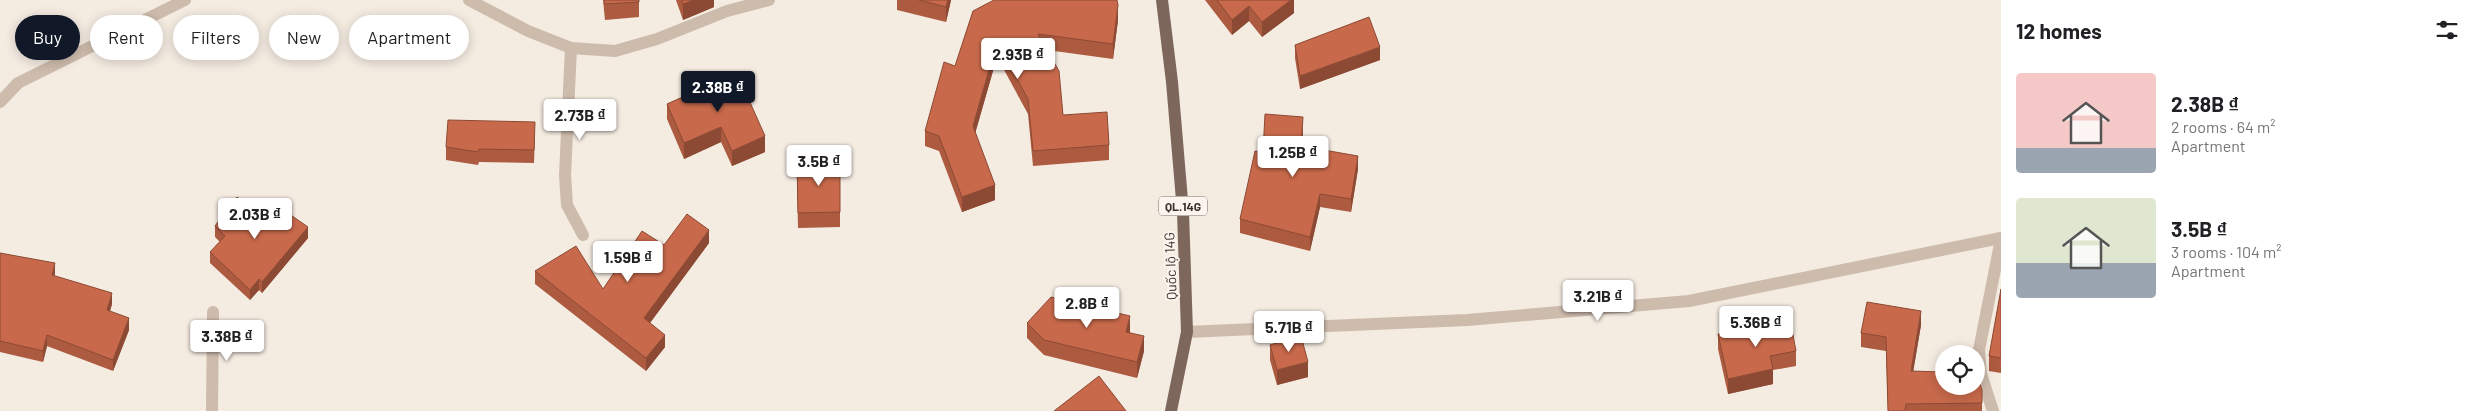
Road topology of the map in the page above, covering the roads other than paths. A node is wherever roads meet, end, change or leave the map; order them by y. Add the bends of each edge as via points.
1 (158, 0) edge
2 (186, 0) edge
3 (469, 0) edge
4 (769, 0) edge
5 (1162, 0) edge
6 (725, 6) edge
7 (165, 11) junction
8 (571, 48) junction
9 (0, 102) edge
10 (583, 235) dead end
11 (2001, 239) edge
12 (214, 312) dead end
13 (1187, 332) junction
14 (212, 411) edge
15 (1171, 411) edge
16 (1993, 411) edge

1 - 7 street
2 - 7 street
3 - 8 street via 528,31
4 - 6 street
5 - 13 main road, Quốc lộ 14G / QL.14G via 1183,212
6 - 8 street via 657,38 615,51
7 - 9 street via 18,83
8 - 10 street via 566,205
11 - 13 street via 1689,301 1467,320
11 - 16 street via 1979,350 1980,368
12 - 14 street
13 - 15 main road, Quốc lộ 14G / QL.14G

